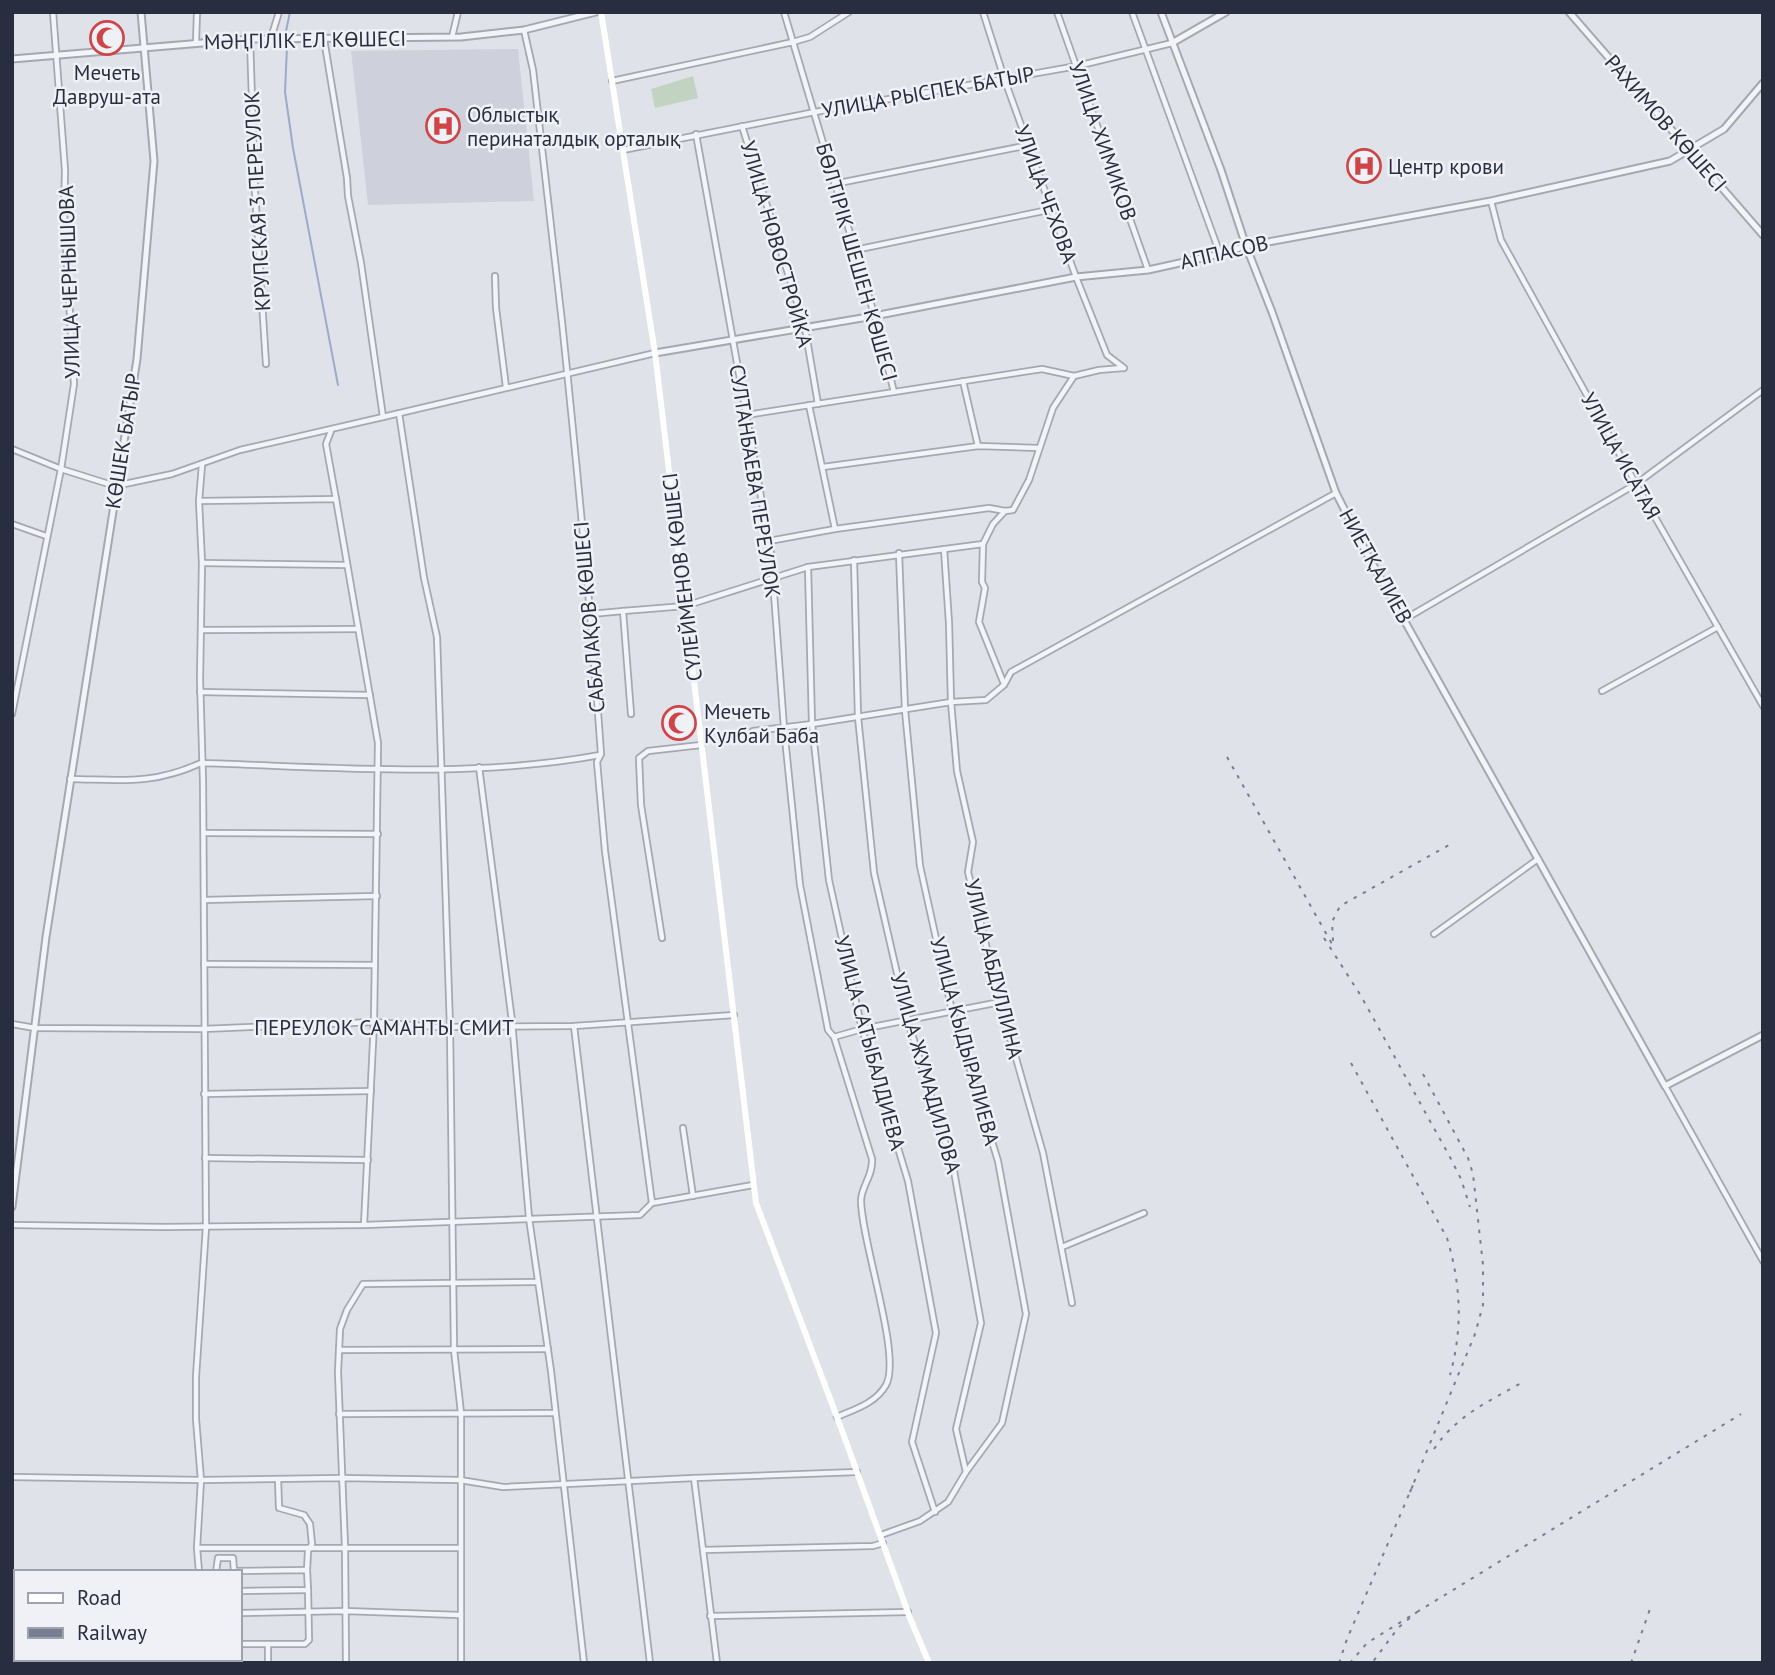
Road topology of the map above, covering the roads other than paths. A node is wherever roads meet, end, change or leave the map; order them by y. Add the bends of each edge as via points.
1 (53, 12) edge
2 (141, 12) edge
3 (197, 12) edge
4 (279, 12) edge
5 (458, 12) edge
6 (598, 12) edge
7 (784, 12) edge
8 (849, 12) edge
9 (983, 12) edge
10 (1057, 12) edge
11 (1132, 12) edge
12 (1161, 12) edge
13 (1226, 12) edge
14 (1569, 12) edge
15 (524, 30) junction
16 (452, 37) junction
17 (271, 38) junction
18 (250, 39) junction
19 (324, 39) junction
20 (793, 42) junction
21 (196, 43) junction
22 (1172, 43) junction
23 (144, 47) junction
24 (1145, 49) junction
25 (56, 55) junction
26 (12, 59) edge
27 (1077, 66) junction
28 (1004, 78) junction
29 (612, 81) junction
30 (1763, 83) edge
31 (815, 112) junction
32 (742, 126) junction
33 (696, 134) junction
34 (1029, 145) junction
35 (623, 150) junction
36 (1692, 150) junction
37 (834, 184) junction
38 (1491, 201) junction
39 (1053, 209) junction
40 (1763, 234) edge
41 (1246, 246) junction
42 (855, 250) junction
43 (1220, 254) junction
44 (1148, 270) junction
45 (495, 276) dead end
46 (1076, 277) junction
47 (874, 316) junction
48 (804, 328) junction
49 (732, 339) junction
50 (655, 354) junction
51 (1107, 355) junction
52 (266, 364) dead end
53 (1099, 370) junction
54 (567, 376) junction
55 (1074, 376) junction
56 (963, 381) junction
57 (506, 387) junction
58 (1763, 390) edge
59 (894, 392) junction
60 (818, 404) junction
61 (808, 405) junction
62 (399, 413) junction
63 (746, 415) junction
64 (383, 417) junction
65 (332, 430) junction
66 (978, 446) junction
67 (1039, 448) junction
68 (12, 449) edge
69 (202, 465) junction
70 (823, 467) junction
71 (61, 469) junction
72 (1636, 484) junction
73 (116, 486) junction
74 (1336, 493) junction
75 (336, 499) junction
76 (199, 501) junction
77 (1005, 512) junction
78 (12, 524) edge
79 (835, 529) junction
80 (46, 536) junction
81 (769, 541) junction
82 (983, 544) junction
83 (944, 549) junction
84 (899, 554) junction
85 (854, 560) junction
86 (202, 563) junction
87 (347, 565) junction
88 (808, 567) junction
89 (774, 577) junction
90 (685, 606) junction
91 (623, 611) junction
92 (591, 614) junction
93 (1405, 619) junction
94 (1718, 627) junction
95 (202, 629) junction
96 (358, 629) junction
97 (1004, 685) junction
98 (1602, 691) dead end
99 (200, 692) junction
100 (370, 695) junction
101 (951, 702) junction
102 (1763, 706) edge
103 (905, 709) junction
104 (12, 713) edge
105 (632, 714) dead end
106 (858, 717) junction
107 (812, 724) junction
108 (784, 728) junction
109 (753, 731) dead end
110 (701, 746) junction
111 (601, 754) junction
112 (201, 763) junction
113 (479, 767) junction
114 (379, 768) junction
115 (442, 768) junction
116 (71, 779) junction
117 (204, 833) junction
118 (378, 834) junction
119 (1539, 859) junction
120 (377, 896) junction
121 (204, 900) junction
122 (1434, 934) dead end
123 (662, 939) dead end
124 (204, 964) junction
125 (375, 965) junction
126 (1000, 1002) junction
127 (952, 1012) junction
128 (734, 1016) junction
129 (908, 1021) junction
130 (374, 1022) junction
131 (629, 1023) junction
132 (12, 1024) edge
133 (513, 1026) junction
134 (574, 1026) junction
135 (450, 1027) junction
136 (35, 1028) junction
137 (203, 1029) junction
138 (862, 1029) junction
139 (1763, 1035) edge
140 (834, 1037) junction
141 (1665, 1086) junction
142 (371, 1091) junction
143 (204, 1094) junction
144 (682, 1128) dead end
145 (205, 1158) junction
146 (368, 1160) junction
147 (753, 1185) junction
148 (693, 1196) junction
149 (652, 1203) junction
150 (12, 1207) edge
151 (1144, 1213) dead end
152 (597, 1216) junction
153 (529, 1218) junction
154 (452, 1221) junction
155 (12, 1225) edge
156 (364, 1225) junction
157 (206, 1227) junction
158 (1062, 1247) junction
159 (1763, 1261) edge
160 (538, 1282) junction
161 (455, 1283) junction
162 (1072, 1303) dead end
163 (454, 1349) junction
164 (548, 1349) junction
165 (339, 1350) junction
166 (461, 1413) junction
167 (555, 1413) junction
168 (339, 1414) junction
169 (837, 1417) junction
170 (857, 1472) junction
171 (966, 1472) junction
172 (12, 1477) edge
173 (341, 1478) junction
174 (694, 1478) junction
175 (278, 1479) junction
176 (201, 1480) junction
177 (460, 1480) junction
178 (629, 1480) junction
179 (563, 1485) junction
180 (934, 1512) junction
181 (882, 1539) junction
182 (345, 1547) junction
183 (197, 1548) junction
184 (233, 1548) junction
185 (310, 1548) junction
186 (460, 1548) junction
187 (703, 1550) junction
188 (233, 1559) junction
189 (199, 1570) edge
190 (216, 1570) edge
191 (234, 1570) edge
192 (307, 1570) junction
193 (242, 1571) edge
194 (242, 1591) edge
195 (308, 1591) junction
196 (345, 1611) junction
197 (309, 1612) junction
198 (908, 1612) junction
199 (242, 1613) edge
200 (460, 1615) junction
201 (710, 1616) junction
202 (242, 1644) edge
203 (268, 1644) junction
204 (268, 1663) edge
205 (346, 1663) edge
206 (461, 1663) edge
207 (584, 1663) edge
208 (649, 1663) edge
209 (717, 1663) edge
210 (929, 1663) edge

1 - 25 street, УЛИЦА ЧЕРНЫШОВА
2 - 23 street, КӨШЕК БАТЫР
3 - 21 street
4 - 17 street
5 - 16 street
6 - 15 street, МӘҢГІЛІК ЕЛ КӨШЕСІ
6 - 29 main road, СҮЛЕЙМЕНОВ КӨШЕСІ
7 - 20 street, БӨЛТІРІК ШЕШЕН КӨШЕСІ
8 - 20 street via 810,37
9 - 28 street, УЛИЦА ЧЕХОВА
10 - 27 street, УЛИЦА ХИМИКОВ
11 - 24 street
12 - 22 street, НИЕТҚАЛИЕВ
13 - 22 street, УЛИЦА РЫСПЕК БАТЫР
14 - 36 street, РАХИМОВ КӨШЕСІ
15 - 16 street, МӘҢГІЛІК ЕЛ КӨШЕСІ
15 - 54 street, САБАЛАҚОВ КӨШЕСІ via 533,69
16 - 19 street, МӘҢГІЛІК ЕЛ КӨШЕСІ
17 - 18 street, МӘҢГІЛІК ЕЛ КӨШЕСІ
17 - 19 street, МӘҢГІЛІК ЕЛ КӨШЕСІ
18 - 21 street, МӘҢГІЛІК ЕЛ КӨШЕСІ
18 - 52 street, КРУПСКАЯ 3 ПЕРЕУЛОК
19 - 64 street
20 - 29 street
20 - 31 street, БӨЛТІРІК ШЕШЕН КӨШЕСІ
21 - 23 street, МӘҢГІЛІК ЕЛ КӨШЕСІ
22 - 24 street, УЛИЦА РЫСПЕК БАТЫР
22 - 41 street, НИЕТҚАЛИЕВ
23 - 25 street, МӘҢГІЛІК ЕЛ КӨШЕСІ
23 - 73 street, КӨШЕК БАТЫР via 153,186 137,359
24 - 27 street, УЛИЦА РЫСПЕК БАТЫР
24 - 43 street
25 - 26 street, МӘҢГІЛІК ЕЛ КӨШЕСІ
25 - 71 street, УЛИЦА ЧЕРНЫШОВА via 74,384
27 - 28 street, УЛИЦА РЫСПЕК БАТЫР
27 - 44 street, УЛИЦА ХИМИКОВ
28 - 31 street, УЛИЦА РЫСПЕК БАТЫР
28 - 34 street, УЛИЦА ЧЕХОВА
29 - 35 main road, СҮЛЕЙМЕНОВ КӨШЕСІ
30 - 36 street, АППАСОВ via 1724,129
31 - 32 street, УЛИЦА РЫСПЕК БАТЫР
31 - 37 street, БӨЛТІРІК ШЕШЕН КӨШЕСІ
32 - 33 street, УЛИЦА РЫСПЕК БАТЫР
32 - 48 street, УЛИЦА НОВОСТРОЙКА
33 - 35 street, УЛИЦА РЫСПЕК БАТЫР
33 - 49 street, СУЛТАНБАЕВА ПЕРЕУЛОК
34 - 37 street
34 - 39 street, УЛИЦА ЧЕХОВА
35 - 50 main road, СҮЛЕЙМЕНОВ КӨШЕСІ
36 - 38 street, АППАСОВ via 1667,162
36 - 40 street, РАХИМОВ КӨШЕСІ
37 - 42 street, БӨЛТІРІК ШЕШЕН КӨШЕСІ
38 - 41 street, АППАСОВ
38 - 72 street, УЛИЦА ИСАТАЯ via 1501,240
39 - 42 street
39 - 46 street, УЛИЦА ЧЕХОВА
41 - 43 street, АППАСОВ
41 - 74 street, НИЕТҚАЛИЕВ
42 - 47 street, БӨЛТІРІК ШЕШЕН КӨШЕСІ
43 - 44 street, АППАСОВ
44 - 46 street, АППАСОВ
45 - 57 street
46 - 47 street, АППАСОВ
46 - 51 street, УЛИЦА ЧЕХОВА
47 - 48 street, АППАСОВ
47 - 59 street, БӨЛТІРІК ШЕШЕН КӨШЕСІ
48 - 49 street, АППАСОВ
48 - 60 street, УЛИЦА НОВОСТРОЙКА
49 - 50 street, АППАСОВ
49 - 63 street, СУЛТАНБАЕВА ПЕРЕУЛОК
50 - 54 street
50 - 90 main road, СҮЛЕЙМЕНОВ КӨШЕСІ
51 - 53 street
51 - 53 street via 1124,368
53 - 55 street
54 - 57 street
54 - 92 street, САБАЛАҚОВ КӨШЕСІ
55 - 56 street via 1042,369
55 - 67 street via 1053,408
56 - 59 street
56 - 66 street
57 - 62 street
58 - 72 street
59 - 60 street
60 - 61 street
61 - 63 street
61 - 70 street
62 - 64 street
62 - 115 street via 437,637
63 - 81 street, СУЛТАНБАЕВА ПЕРЕУЛОК
64 - 65 street
65 - 69 street via 240,450
65 - 75 street via 326,444
66 - 67 street
66 - 70 street
67 - 77 street via 1021,496 1013,510
68 - 71 street
69 - 73 street
69 - 76 street
70 - 79 street
71 - 73 street
71 - 80 street, УЛИЦА ЧЕРНЫШОВА
72 - 93 street
72 - 94 street, УЛИЦА ИСАТАЯ
73 - 116 street, КӨШЕК БАТЫР
74 - 93 street, НИЕТҚАЛИЕВ
74 - 97 street via 1011,672
75 - 76 street
75 - 87 street
76 - 86 street
77 - 79 street via 989,508
77 - 82 street
78 - 80 street
79 - 81 street
80 - 104 street, УЛИЦА ЧЕРНЫШОВА
81 - 89 street, СУЛТАНБАЕВА ПЕРЕУЛОК
82 - 83 street
82 - 97 street via 985,588 979,622
83 - 84 street
83 - 101 street, УЛИЦА АБДУЛЛИНА
84 - 85 street
84 - 103 street, УЛИЦА КЫДЫРАЛИЕВА
85 - 88 street
85 - 106 street, УЛИЦА ЖУМАДИЛОВА
86 - 87 street
86 - 95 street
87 - 96 street
88 - 89 street
88 - 107 street, УЛИЦА САТЫБАЛДИЕВА
89 - 90 street
89 - 108 street, СУЛТАНБАЕВА ПЕРЕУЛОК
90 - 91 street
90 - 110 main road, СҮЛЕЙМЕНОВ КӨШЕСІ
91 - 92 street
91 - 105 street
92 - 111 street, САБАЛАҚОВ КӨШЕСІ
93 - 119 street, НИЕТҚАЛИЕВ
94 - 98 street
94 - 102 street, УЛИЦА ИСАТАЯ
95 - 96 street
95 - 99 street
96 - 100 street
97 - 101 street via 986,700
99 - 100 street
99 - 112 street
100 - 114 street
101 - 103 street
101 - 126 street, УЛИЦА АБДУЛЛИНА via 957,771 973,842 968,872
103 - 106 street
103 - 127 street, УЛИЦА КЫДЫРАЛИЕВА via 920,866
106 - 107 street
106 - 129 street, УЛИЦА ЖУМАДИЛОВА via 874,873
107 - 108 street
107 - 138 street, УЛИЦА САТЫБАЛДИЕВА via 829,880
108 - 109 street
108 - 140 street, СУЛТАНБАЕВА ПЕРЕУЛОК via 800,885 828,1031
110 - 123 street via 648,751 639,758
110 - 128 main road, СҮЛЕЙМЕНОВ КӨШЕСІ
111 - 113 street
111 - 131 street, САБАЛАҚОВ КӨШЕСІ via 597,762 605,851
112 - 114 street
112 - 116 street via 144,781
112 - 117 street
113 - 115 street
113 - 133 street
114 - 115 street
114 - 118 street
115 - 135 street
116 - 136 street, КӨШЕК БАТЫР
117 - 118 street
117 - 121 street
118 - 120 street
119 - 122 street
119 - 141 street, НИЕТҚАЛИЕВ
120 - 121 street
120 - 125 street
121 - 124 street
124 - 125 street
124 - 137 street
125 - 130 street
126 - 127 street
126 - 158 street, УЛИЦА АБДУЛЛИНА via 1044,1153
127 - 129 street
127 - 171 street, УЛИЦА КЫДЫРАЛИЕВА via 998,1161 1026,1314 1002,1423
128 - 131 street, ПЕРЕУЛОК САМАНТЫ СМИТ
128 - 147 main road, СҮЛЕЙМЕНОВ КӨШЕСІ
129 - 138 street
129 - 171 street, УЛИЦА ЖУМАДИЛОВА via 954,1171 981,1323 956,1429
130 - 135 street, ПЕРЕУЛОК САМАНТЫ СМИТ
130 - 137 street, ПЕРЕУЛОК САМАНТЫ СМИТ
130 - 142 street
131 - 134 street, ПЕРЕУЛОК САМАНТЫ СМИТ
131 - 149 street, САБАЛАҚОВ КӨШЕСІ
132 - 136 street, ПЕРЕУЛОК САМАНТЫ СМИТ
133 - 134 street, ПЕРЕУЛОК САМАНТЫ СМИТ
133 - 135 street, ПЕРЕУЛОК САМАНТЫ СМИТ
133 - 153 street
134 - 152 street
135 - 154 street
136 - 137 street, ПЕРЕУЛОК САМАНТЫ СМИТ
136 - 150 street, КӨШЕК БАТЫР
137 - 143 street
138 - 140 street
138 - 180 street, УЛИЦА САТЫБАЛДИЕВА via 908,1181 936,1333 912,1442
139 - 141 street
140 - 169 street, СУЛТАНБАЕВА ПЕРЕУЛОК via 872,1159 873,1170 861,1199 889,1367 886,1385 876,1398
141 - 159 street
142 - 143 street
142 - 146 street
143 - 145 street
144 - 148 street
145 - 146 street
145 - 157 street
146 - 156 street
147 - 148 street
147 - 169 main road, СҮЛЕЙМЕНОВ КӨШЕСІ via 761,1221
148 - 149 street
149 - 152 street via 640,1215
151 - 158 street
152 - 153 street
152 - 178 street
153 - 154 street
153 - 160 street
154 - 156 street
154 - 161 street
155 - 157 street
156 - 157 street
157 - 176 street via 196,1377
158 - 162 street, УЛИЦА АБДУЛЛИНА
160 - 161 street
160 - 164 street
161 - 163 street
161 - 165 street via 363,1284 346,1310
163 - 164 street
163 - 165 street
163 - 166 street
164 - 167 street
165 - 168 street
166 - 167 street
166 - 168 street
166 - 177 street
167 - 179 street
168 - 173 street
169 - 170 main road, СҮЛЕЙМЕНОВ КӨШЕСІ
170 - 174 street
170 - 181 main road, СҮЛЕЙМЕНОВ КӨШЕСІ
171 - 180 street via 948,1502
172 - 176 street
173 - 175 street
173 - 177 street
173 - 182 street
174 - 178 street
174 - 187 street
175 - 176 street
175 - 185 street via 279,1508 303,1515 310,1524
176 - 183 street
177 - 179 street via 503,1487
177 - 186 street
178 - 179 street
178 - 208 street
179 - 207 street
180 - 181 street
181 - 187 street via 873,1546
181 - 198 main road, СҮЛЕЙМЕНОВ КӨШЕСІ
182 - 185 street
182 - 186 street
182 - 196 street
183 - 184 street
183 - 189 street
184 - 185 street
184 - 188 street
185 - 192 street
186 - 200 street
187 - 201 street
188 - 190 street via 218,1558
188 - 191 street
192 - 193 street
192 - 195 street
194 - 195 street
195 - 197 street
196 - 197 street
196 - 200 street
196 - 205 street
197 - 199 street
197 - 203 street via 310,1635 305,1643
198 - 201 street
198 - 210 main road, СҮЛЕЙМЕНОВ КӨШЕСІ
200 - 206 street
201 - 209 street
202 - 203 street
203 - 204 street

